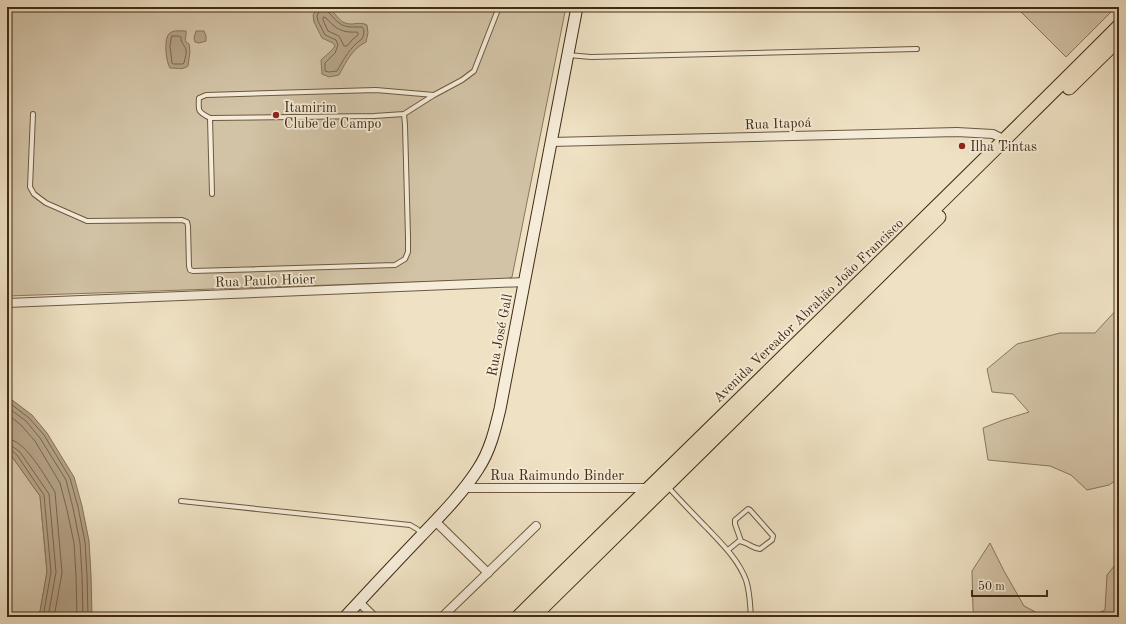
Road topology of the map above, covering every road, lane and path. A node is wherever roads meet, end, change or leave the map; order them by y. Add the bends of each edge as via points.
1 (499, 7) edge
2 (577, 7) edge
3 (1119, 26) edge
4 (1119, 39) edge
5 (917, 49) dead end
6 (568, 55) junction
7 (434, 95) junction
8 (32, 114) dead end
9 (404, 114) junction
10 (210, 118) junction
11 (1005, 140) junction
12 (551, 142) junction
13 (212, 194) dead end
14 (525, 282) junction
15 (7, 303) edge
16 (667, 486) junction
17 (464, 488) junction
18 (649, 488) junction
19 (181, 501) dead end
20 (435, 521) junction
21 (536, 526) dead end
22 (423, 534) junction
23 (741, 541) junction
24 (728, 550) junction
25 (488, 572) junction
26 (359, 602) junction
27 (345, 617) edge
28 (374, 617) edge
29 (442, 617) edge
30 (518, 617) edge
31 (534, 617) edge
32 (751, 617) edge

1 - 7 lane via 474,71
2 - 6 main road, Rua José Gall
3 - 11 main road, Avenida Vereador Abrahão João Francisco
4 - 16 main road, Avenida Vereador Abrahão João Francisco
5 - 6 lane
6 - 12 main road, Rua José Gall
7 - 9 lane
7 - 10 lane via 376,90 206,95 200,98 198,109 201,114
8 - 9 lane via 30,187 34,194 46,203 87,221 187,222 189,266 193,272 395,265 406,259 408,237
9 - 10 lane
10 - 13 lane
11 - 12 street, Rua Itapoá via 993,134 957,132
11 - 18 main road, Avenida Vereador Abrahão João Francisco
12 - 14 main road, Rua José Gall
14 - 15 street, Rua Paulo Hoier
14 - 17 main road, Rua José Gall via 495,432 479,469
16 - 24 lane
16 - 31 main road, Avenida Vereador Abrahão João Francisco
17 - 18 street, Rua Raimundo Binder
17 - 20 main road, Rua José Gall
18 - 30 main road, Avenida Vereador Abrahão João Francisco
19 - 22 lane via 410,525
20 - 22 main road, Rua José Gall
20 - 25 street
21 - 25 street
22 - 26 main road, Rua José Gall
23 - 23 lane via 760,549 773,538 748,509 735,520
23 - 24 lane
24 - 32 lane via 746,579
25 - 29 street
26 - 27 main road, Rua José Gall
26 - 28 street

